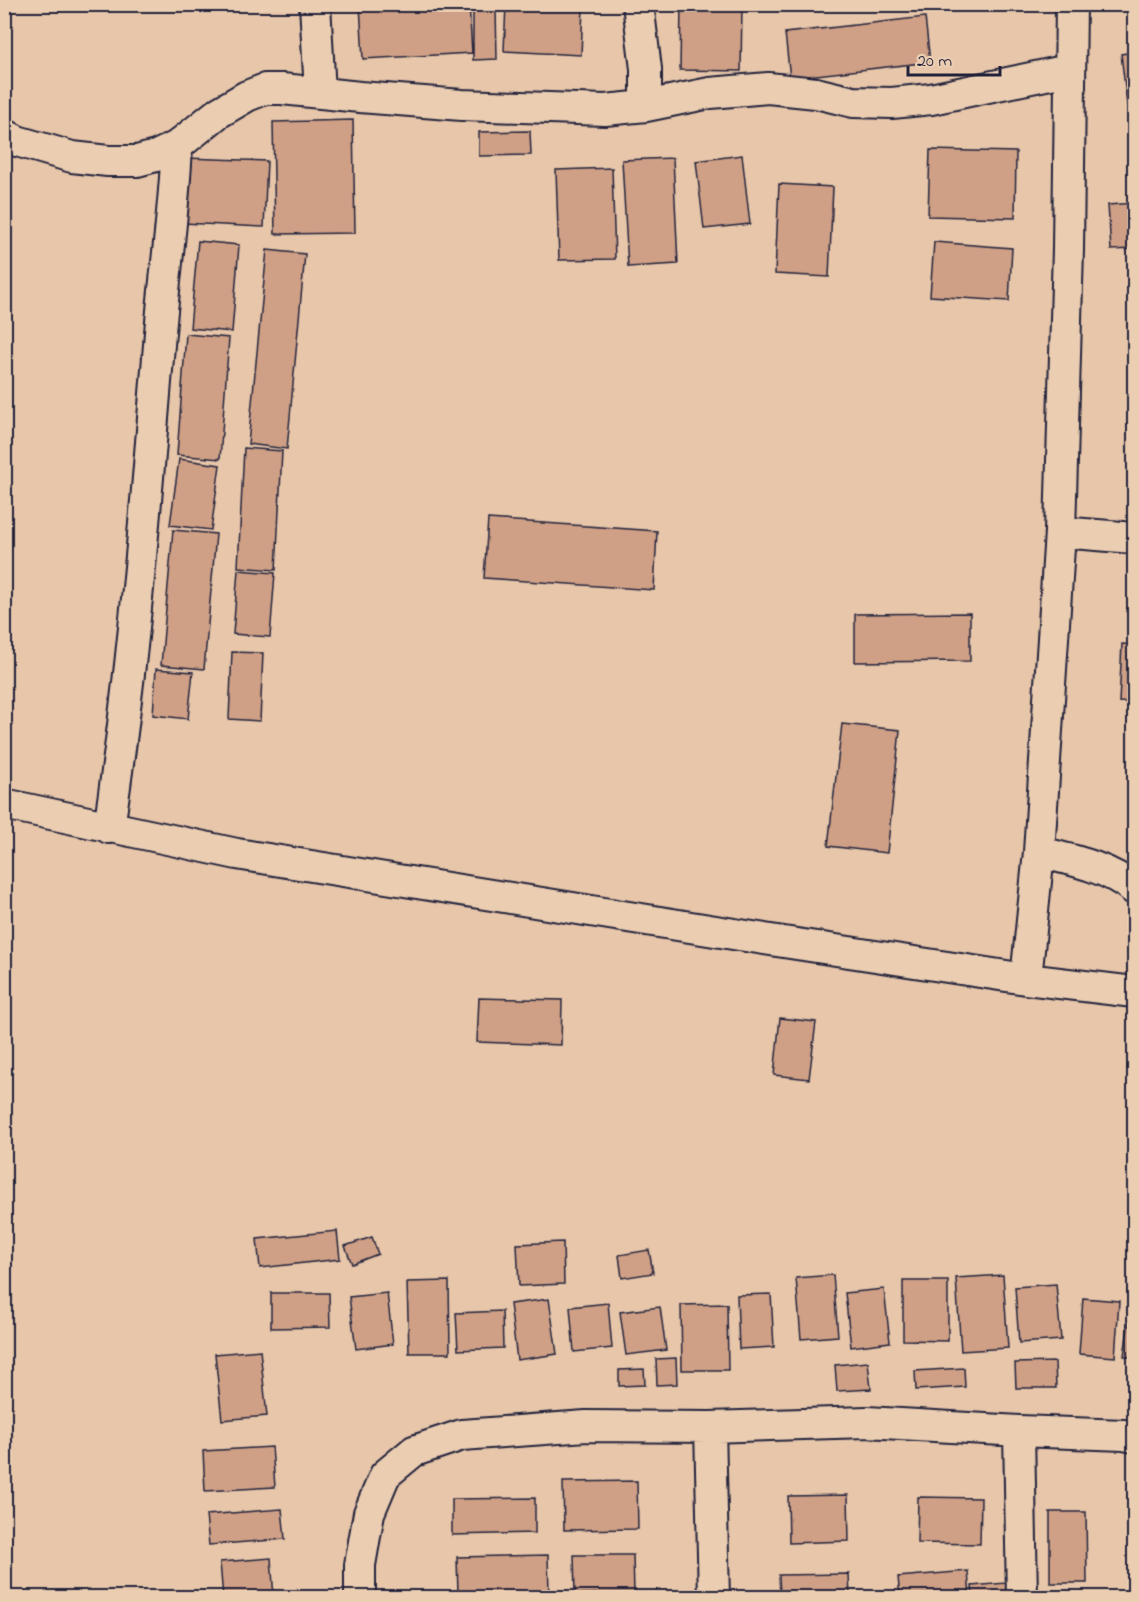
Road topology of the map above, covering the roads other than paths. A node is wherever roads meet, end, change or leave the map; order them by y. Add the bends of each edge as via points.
1 (315, 4) edge
2 (638, 4) edge
3 (1071, 4) edge
4 (1069, 69) junction
5 (320, 93) junction
6 (646, 106) junction
7 (4, 134) edge
8 (177, 146) junction
9 (1060, 532) junction
10 (1134, 538) edge
11 (4, 804) edge
12 (109, 828) junction
13 (1039, 852) junction
14 (1134, 889) edge
15 (1026, 979) junction
16 (1134, 992) edge
17 (711, 1427) junction
18 (1019, 1431) junction
19 (1134, 1437) edge
20 (360, 1598) edge
21 (714, 1598) edge
22 (1022, 1598) edge

1 - 5 street
2 - 6 street
3 - 4 street
4 - 6 street via 931,99 892,103 853,102 768,88 710,93
4 - 9 street
5 - 6 street via 552,109
5 - 8 street via 265,89 218,113
7 - 8 street via 72,157 108,161 156,156
8 - 12 street via 132,650
9 - 10 street
9 - 13 street
11 - 12 street
12 - 15 street via 237,854 491,896
13 - 14 street via 1084,863 1124,880
13 - 15 street
15 - 16 street
17 - 18 street via 867,1422
17 - 20 street via 586,1426 462,1435 414,1451 385,1474 369,1513 360,1565
17 - 21 street
18 - 19 street
18 - 22 street

